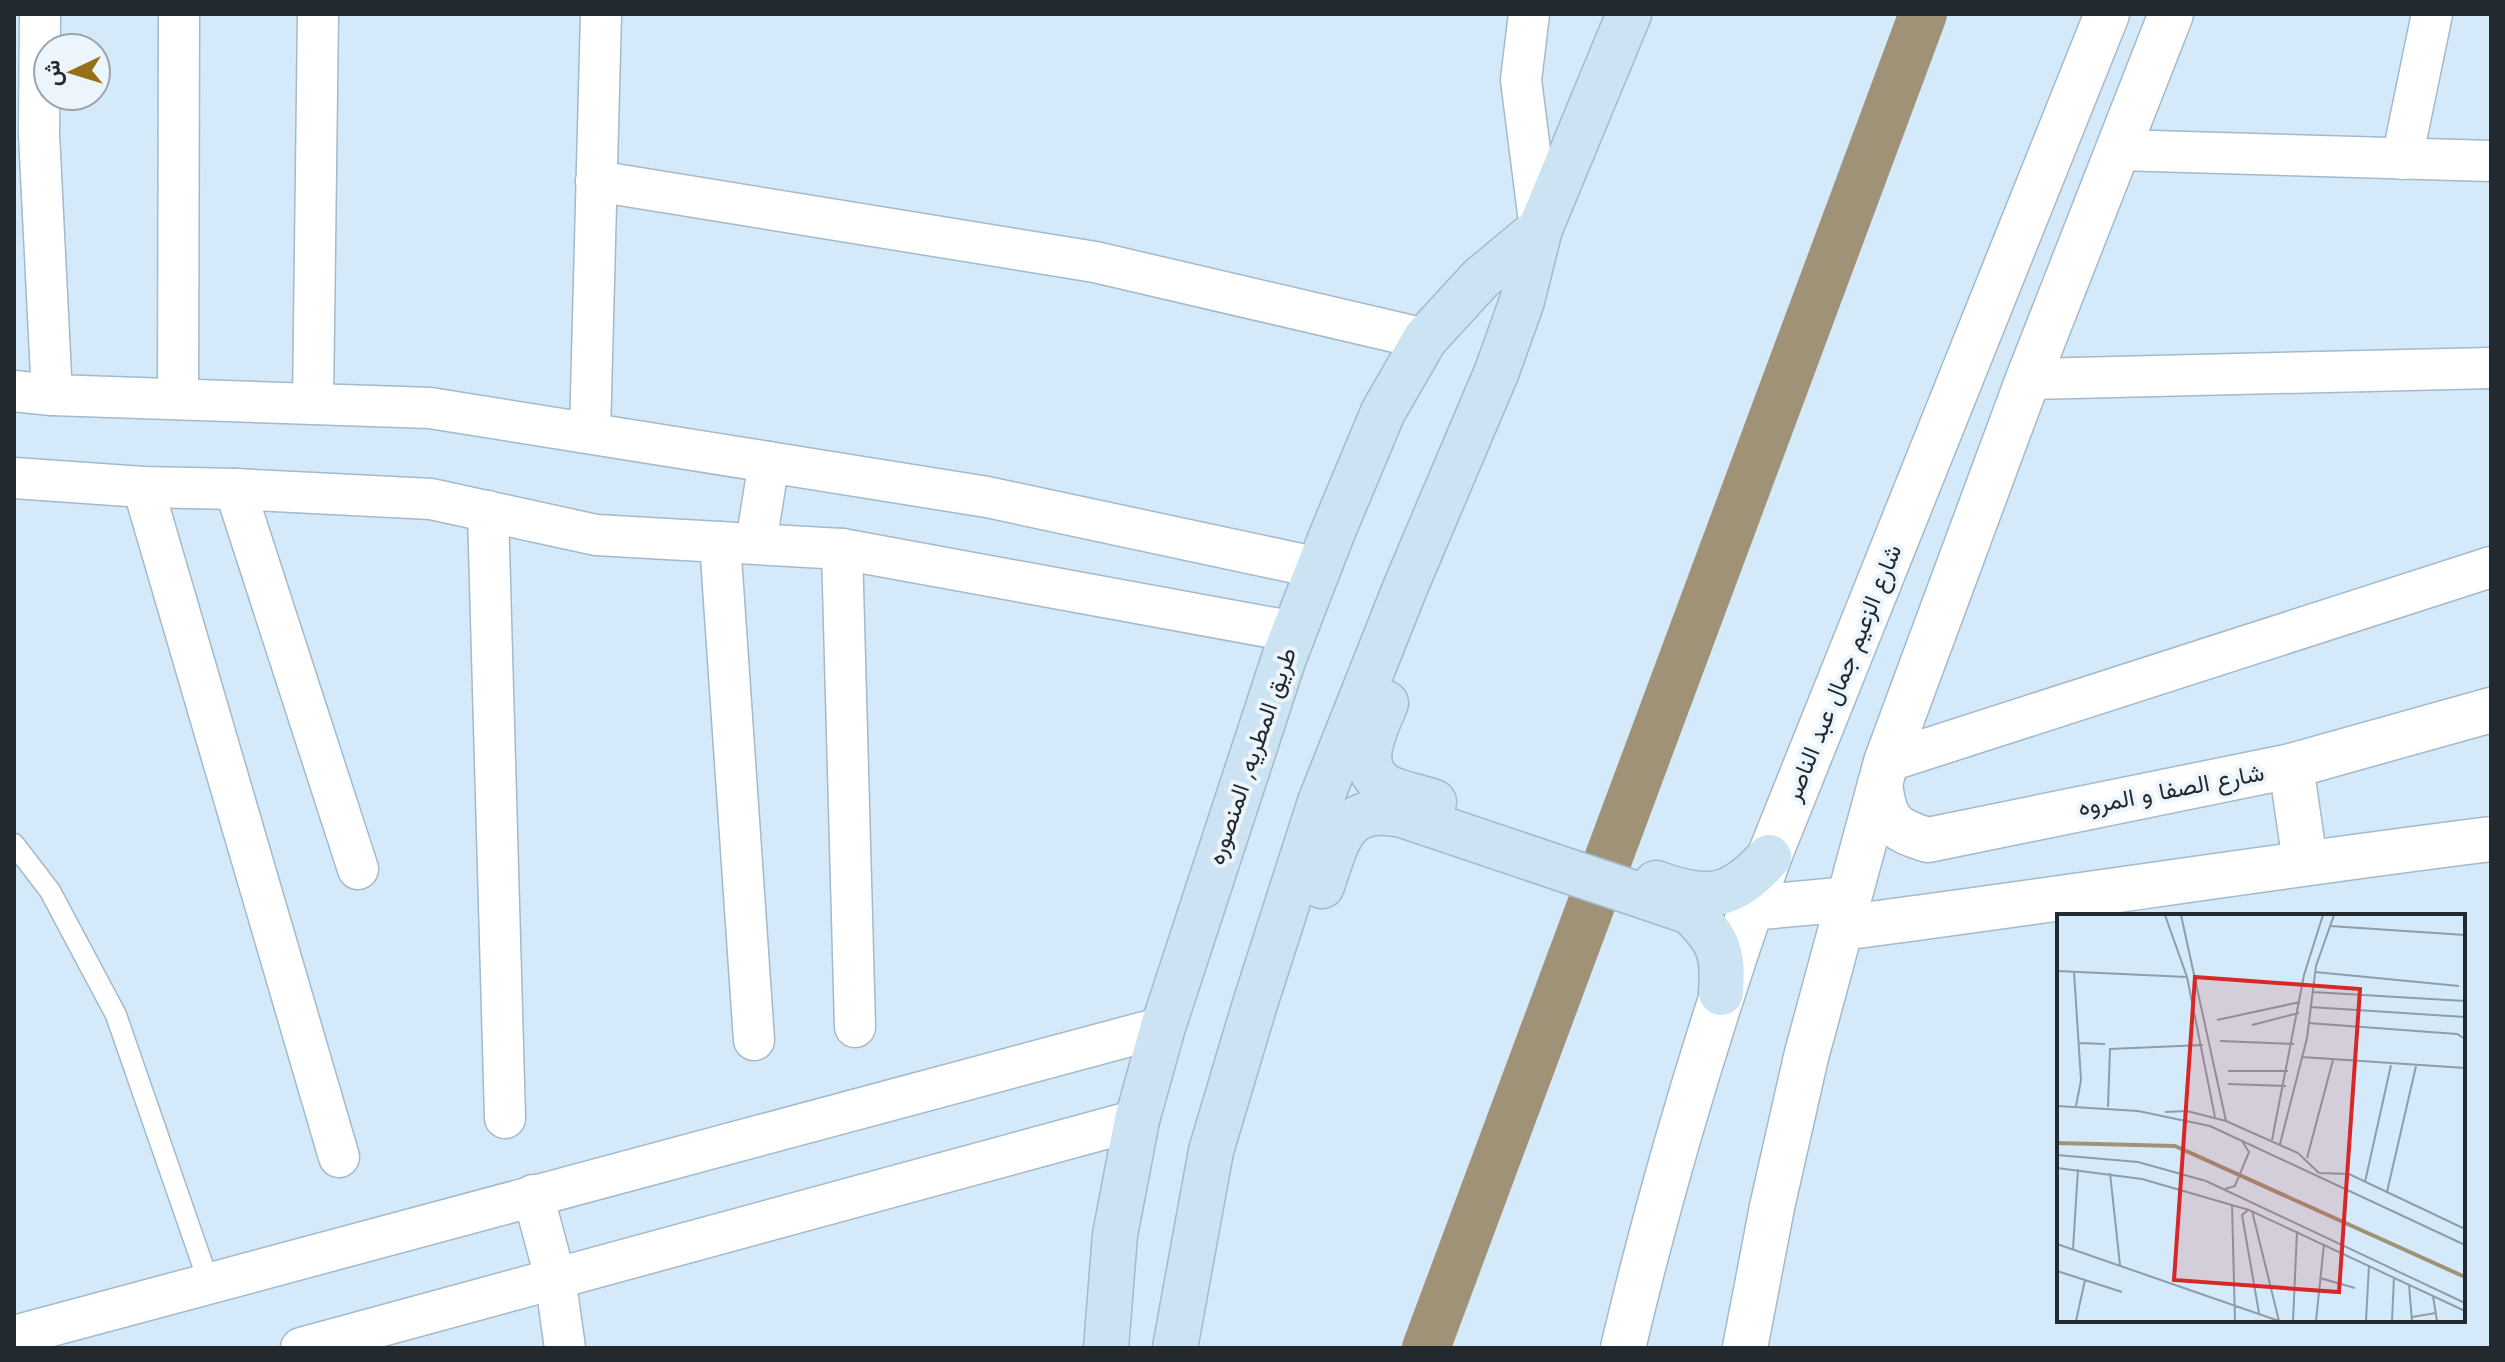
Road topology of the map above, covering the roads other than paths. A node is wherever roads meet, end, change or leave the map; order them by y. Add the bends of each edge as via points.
1 (40, 14) edge
2 (179, 14) edge
3 (318, 14) edge
4 (601, 14) edge
5 (1529, 14) edge
6 (1629, 14) edge
7 (2107, 14) edge
8 (2171, 14) edge
9 (2432, 14) edge
10 (2118, 150) junction
11 (2402, 159) junction
12 (2491, 161) edge
13 (596, 181) junction
14 (1540, 229) junction
15 (1425, 339) junction
16 (2491, 368) edge
17 (2028, 379) junction
18 (33, 393) edge
19 (178, 399) junction
20 (313, 404) junction
21 (590, 433) junction
22 (769, 462) junction
23 (14, 478) edge
24 (143, 487) junction
25 (235, 489) junction
26 (488, 511) junction
27 (738, 543) junction
28 (842, 549) junction
29 (2491, 567) edge
30 (1319, 568) junction
31 (1405, 588) junction
32 (1295, 632) junction
33 (2491, 710) edge
34 (2291, 766) junction
35 (1883, 773) junction
36 (1405, 804) junction
37 (2491, 839) edge
38 (14, 844) edge
39 (1769, 857) junction
40 (2305, 862) junction
41 (358, 869) dead end
42 (1664, 895) junction
43 (1751, 908) junction
44 (1845, 914) junction
45 (1721, 993) junction
46 (1254, 1007) junction
47 (855, 1027) dead end
48 (1163, 1027) junction
49 (754, 1040) dead end
50 (505, 1118) dead end
51 (1137, 1120) junction
52 (339, 1157) dead end
53 (533, 1195) junction
54 (555, 1277) junction
55 (209, 1283) junction
56 (14, 1336) edge
57 (301, 1348) edge
58 (565, 1348) edge
59 (1106, 1348) edge
60 (1175, 1348) edge
61 (1623, 1348) edge
62 (1745, 1348) edge

1 - 18 street
2 - 19 street
3 - 20 street
4 - 13 street
5 - 14 street via 1521,80
6 - 14 main road, طريق المطريه, المنصوره
7 - 39 street, شارع الزعيم جمال عبد الناصر
8 - 10 street
9 - 11 street
10 - 11 street
10 - 17 street
11 - 12 street
13 - 15 street via 1095,262
13 - 21 street
14 - 15 main road, طريق المطريه, المنصوره via 1481,278
14 - 31 main road, طريق المطريه, المنصوره via 1497,371
15 - 30 main road, طريق المطريه, المنصوره via 1383,412
16 - 17 street
17 - 35 street
18 - 19 street
19 - 20 street
20 - 21 street via 430,408
21 - 22 street
22 - 27 street
22 - 30 street via 987,497
23 - 24 street
24 - 25 street
24 - 52 street
25 - 26 street via 431,499
25 - 41 street
26 - 27 street via 596,535
26 - 50 street
27 - 28 street
27 - 49 street
28 - 32 street
28 - 47 street
29 - 35 street
30 - 32 main road, طريق المطريه, المنصوره
31 - 36 main road via 1408,633 1369,748 1369,767
31 - 46 main road, طريق المطريه, المنصوره via 1337,755
32 - 48 main road, طريق المطريه, المنصوره
33 - 34 street, شارع الصفا و المروه
34 - 35 street, شارع الصفا و المروه via 1928,840 1902,832 1884,811
34 - 40 street
35 - 44 street
36 - 42 main road
36 - 46 main road via 1356,817 1340,833 1292,969 1281,987
37 - 40 street
38 - 55 lane via 50,891 116,1015
39 - 42 main road via 1750,879 1724,893
39 - 43 street, شارع الزعيم جمال عبد الناصر
40 - 44 street via 2107,894
42 - 45 main road via 1712,933 1723,962
43 - 44 street
43 - 45 street, شارع الزعيم جمال عبد الناصر
44 - 62 street via 1806,1057
45 - 61 street, شارع الزعيم جمال عبد الناصر via 1671,1157
46 - 60 main road, طريق المطريه, المنصوره via 1211,1151
48 - 51 main road, طريق المطريه, المنصوره
48 - 53 street
51 - 54 street
51 - 59 main road, طريق المطريه, المنصوره via 1115,1235
53 - 54 street
53 - 55 street
54 - 57 street
54 - 58 street
55 - 56 street

